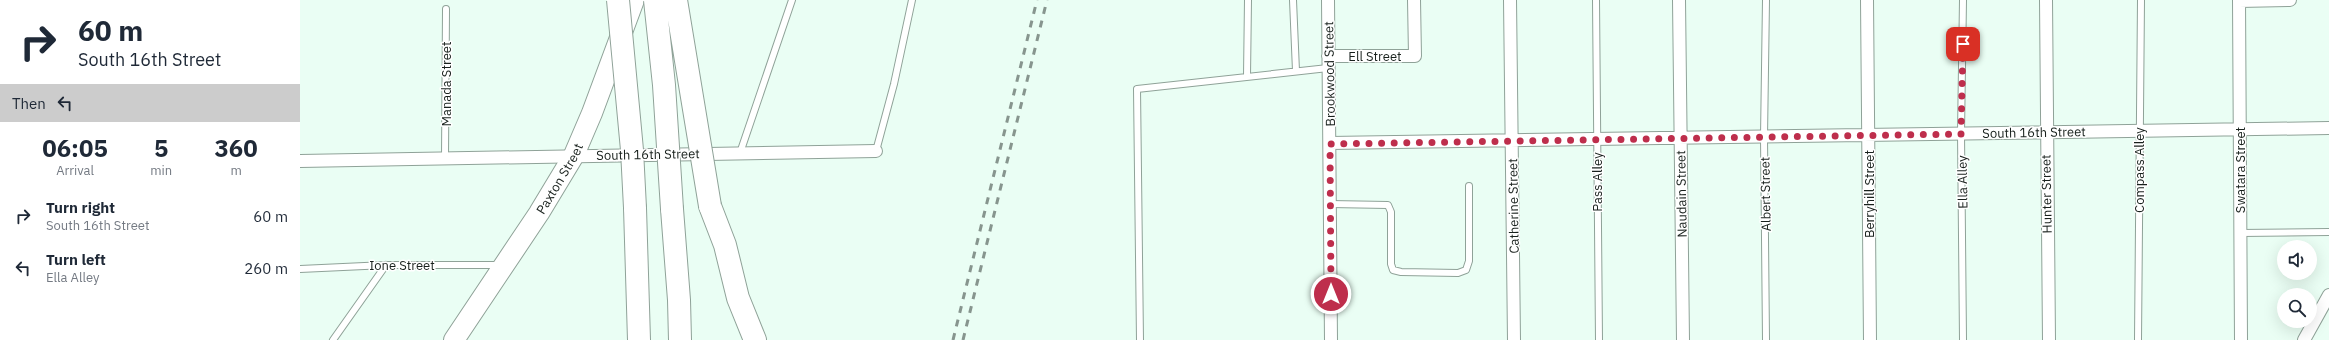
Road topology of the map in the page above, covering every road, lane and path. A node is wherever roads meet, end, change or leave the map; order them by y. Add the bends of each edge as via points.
1 (611, 0) edge
2 (618, 0) edge
3 (634, 0) edge
4 (654, 0) edge
5 (676, 0) edge
6 (792, 0) edge
7 (912, 0) edge
8 (1248, 0) edge
9 (1293, 0) edge
10 (1328, 0) edge
11 (1414, 0) edge
12 (1510, 0) edge
13 (1596, 0) edge
14 (1679, 0) edge
15 (1766, 0) edge
16 (1867, 0) edge
17 (1963, 0) edge
18 (2046, 0) edge
19 (2141, 0) edge
20 (2239, 0) edge
21 (2290, 0) edge
22 (446, 9) dead end
23 (1328, 62) junction
24 (1296, 71) junction
25 (1248, 76) junction
26 (2329, 128) edge
27 (2239, 129) junction
28 (2140, 131) junction
29 (2045, 132) junction
30 (1961, 134) junction
31 (1869, 135) junction
32 (1764, 136) junction
33 (1597, 138) junction
34 (1681, 138) junction
35 (1512, 141) junction
36 (1330, 144) junction
37 (632, 150) junction
38 (876, 151) joint
39 (740, 153) junction
40 (574, 155) junction
41 (446, 158) junction
42 (300, 161) edge
43 (1470, 186) dead end
44 (1330, 204) junction
45 (2329, 232) edge
46 (2240, 233) junction
47 (386, 265) junction
48 (504, 266) junction
49 (300, 269) edge
50 (2329, 295) edge
51 (333, 340) edge
52 (454, 340) edge
53 (639, 340) edge
54 (680, 340) edge
55 (755, 340) edge
56 (1140, 340) edge
57 (1331, 340) edge
58 (1514, 340) edge
59 (1598, 340) edge
60 (1683, 340) edge
61 (1766, 340) edge
62 (1870, 340) edge
63 (1963, 340) edge
64 (2049, 340) edge
65 (2138, 340) edge
66 (2241, 340) edge
67 (2304, 340) edge

1 - 37 highway, bridge
2 - 37 highway, bridge
3 - 40 main road, Paxton Street
4 - 54 highway, bridge via 664,84 680,300
5 - 55 highway, bridge via 710,206 725,245 738,298
6 - 39 lane
7 - 38 lane
8 - 25 lane
9 - 24 lane
10 - 23 street, Brookwood Street
11 - 23 street, Ell Street via 1415,56
12 - 35 street, Catherine Street
13 - 33 lane, Pass Alley
14 - 34 street, Naudain Street
15 - 32 lane, Albert Street
16 - 31 street, Berryhill Street
17 - 30 lane, Ella Alley
18 - 29 street, Hunter Street
19 - 28 lane, Compass Alley
20 - 21 street
20 - 27 street, Swatara Street
22 - 41 lane, Manada Street
23 - 24 lane
23 - 36 street, Brookwood Street
24 - 25 lane
25 - 56 lane via 1137,89
26 - 27 street, South 16th Street
27 - 28 street, South 16th Street
27 - 46 street, Swatara Street
28 - 29 street, South 16th Street
28 - 65 lane, Compass Alley
29 - 30 street, South 16th Street
29 - 64 street, Hunter Street
30 - 31 street, South 16th Street
30 - 63 lane, Ella Alley
31 - 32 street, South 16th Street
31 - 62 street, Berryhill Street
32 - 34 street, South 16th Street
32 - 61 lane, Albert Street
33 - 34 street, South 16th Street
33 - 35 street, South 16th Street
33 - 59 lane, Pass Alley
34 - 60 street, Naudain Street
35 - 36 street, South 16th Street
35 - 58 street, Catherine Street
36 - 44 street, Brookwood Street
37 - 53 highway, bridge
38 - 39 street, South 16th Street
39 - 40 street, South 16th Street
40 - 41 street, South 16th Street
40 - 48 main road, Paxton Street
41 - 42 street, South 16th Street
43 - 44 lane via 1469,261 1466,270 1458,273 1393,270 1391,212 1388,205
44 - 57 street, Brookwood Street
45 - 46 lane
46 - 66 street, Swatara Street
47 - 48 lane, Ione Street
47 - 49 lane, Ione Street
47 - 51 lane
48 - 52 main road, Paxton Street
50 - 67 street

